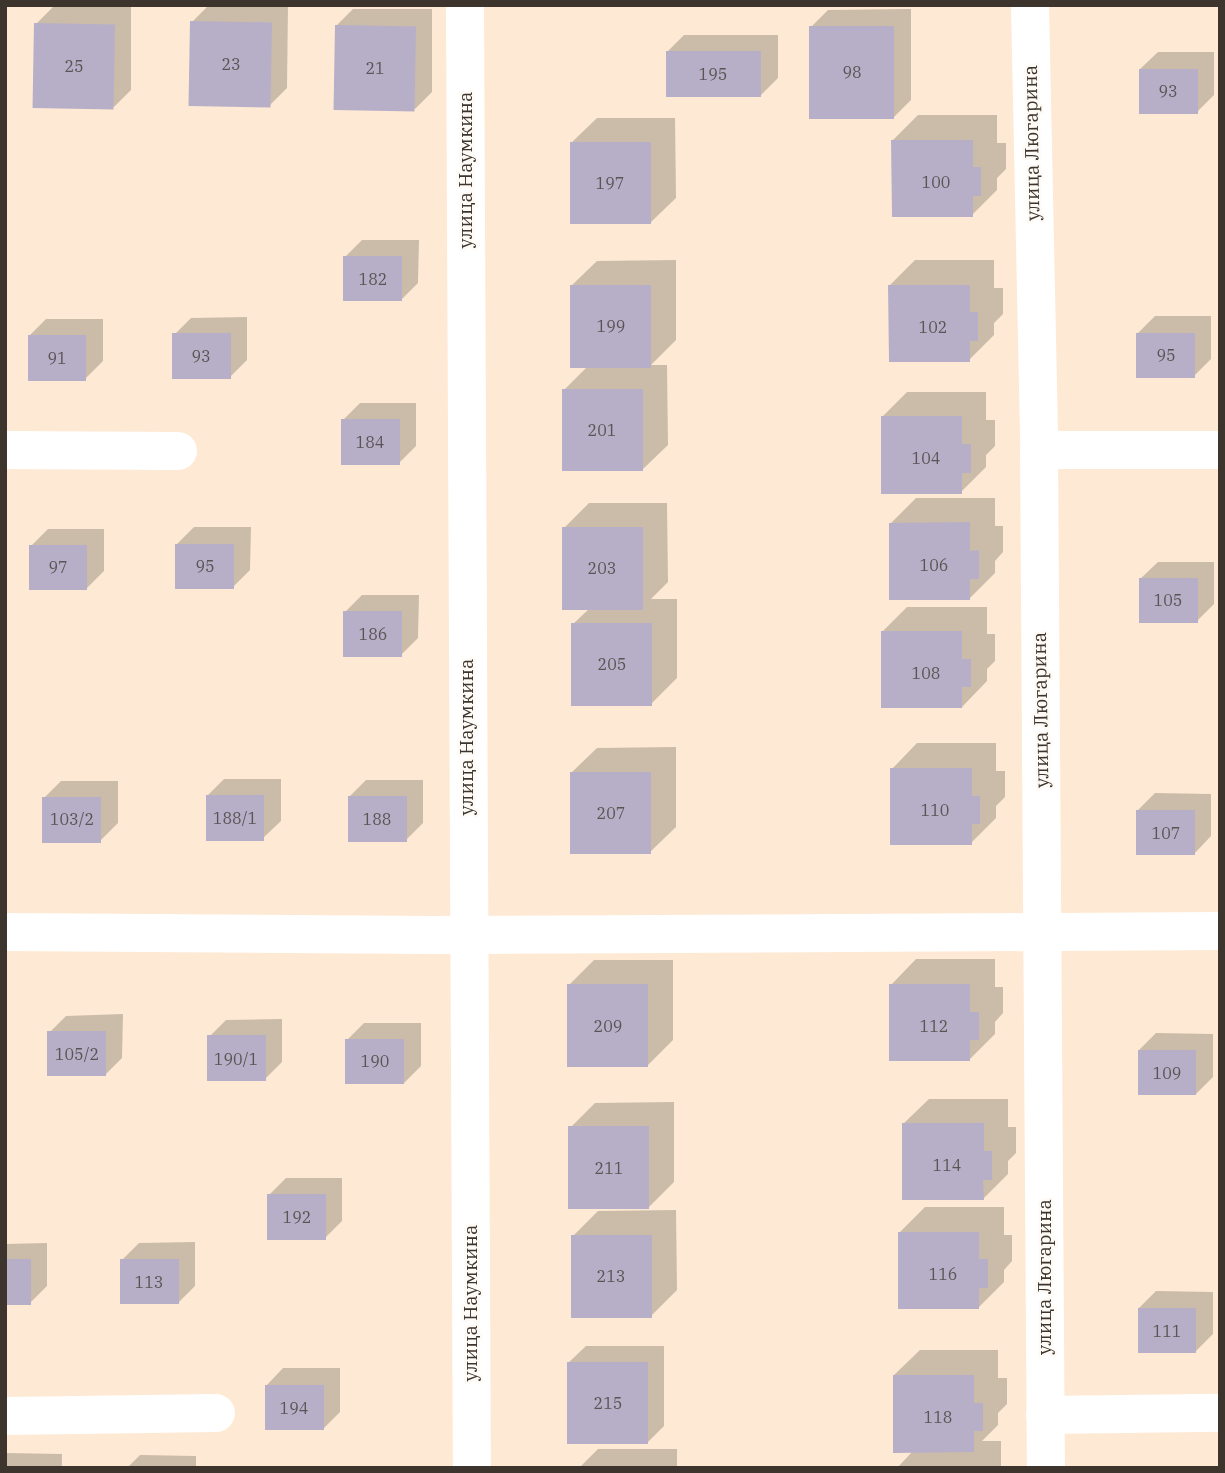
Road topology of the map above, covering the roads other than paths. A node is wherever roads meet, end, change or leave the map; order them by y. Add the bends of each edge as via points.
1 (465, 5) edge
2 (1030, 5) edge
3 (5, 450) edge
4 (1039, 450) junction
5 (1220, 450) edge
6 (178, 451) dead end
7 (1220, 931) edge
8 (5, 932) edge
9 (1044, 934) junction
10 (468, 935) junction
11 (216, 1413) dead end
12 (1220, 1413) edge
13 (1045, 1415) junction
14 (5, 1416) edge
15 (472, 1468) edge
16 (1046, 1468) edge

1 - 10 street, улица Наумкина
2 - 4 street, улица Люгарина
3 - 6 street
4 - 5 street
4 - 9 street, улица Люгарина
7 - 9 street
8 - 10 street
9 - 10 street
9 - 13 street, улица Люгарина
10 - 15 street, улица Наумкина
11 - 14 street
12 - 13 street
13 - 16 street, улица Люгарина

